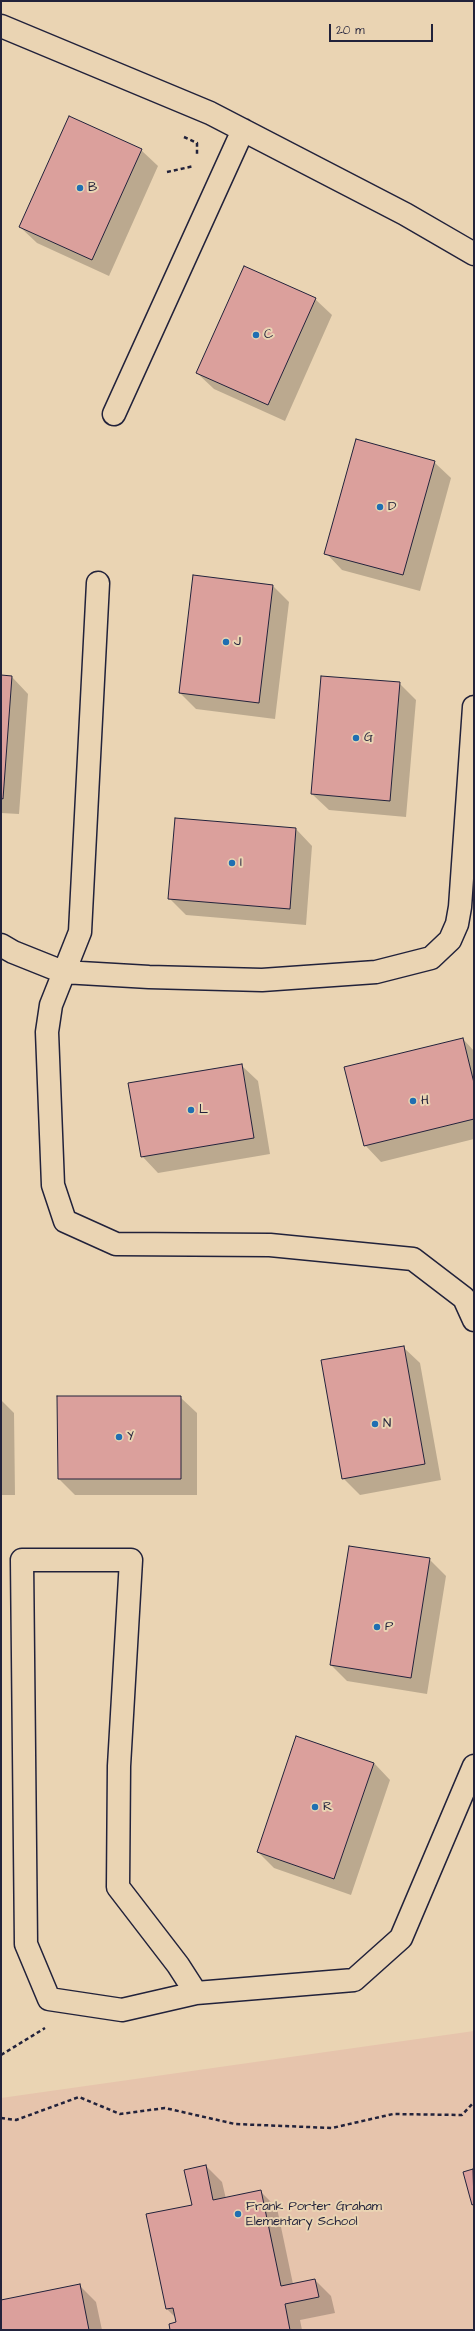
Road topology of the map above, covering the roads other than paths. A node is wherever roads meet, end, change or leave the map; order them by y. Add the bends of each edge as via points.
1 (1, 26) edge
2 (243, 130) junction
3 (474, 254) edge
4 (114, 414) dead end
5 (98, 583) dead end
6 (474, 707) edge
7 (1, 945) edge
8 (63, 972) junction
9 (474, 1320) edge
10 (474, 1766) edge
11 (196, 1993) junction

1 - 2 lane via 210,113
2 - 3 lane via 405,214
2 - 4 lane
5 - 8 lane via 80,932
6 - 8 lane via 460,907 457,924 450,940 431,958 376,972 262,980
7 - 8 lane via 12,952
8 - 9 lane via 51,1005 47,1032 54,1185 65,1221 116,1244 270,1245 413,1258 464,1298
10 - 11 lane via 401,1938 354,1980
11 - 11 lane via 122,2010 49,1999 26,1944 22,1560 131,1560 119,1766 118,1887 178,1965

